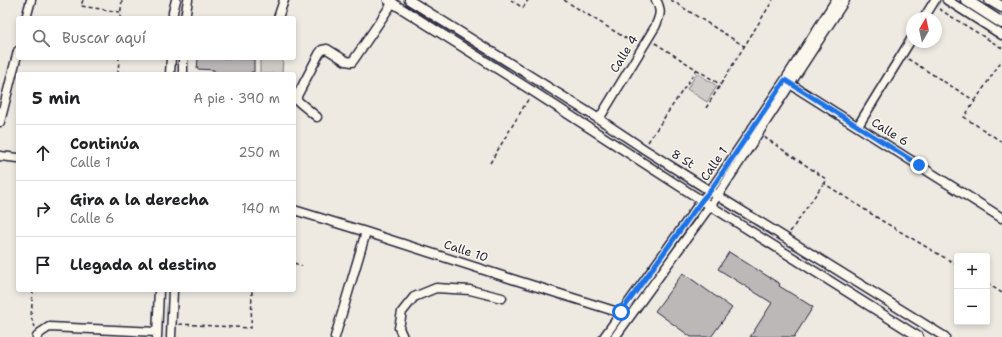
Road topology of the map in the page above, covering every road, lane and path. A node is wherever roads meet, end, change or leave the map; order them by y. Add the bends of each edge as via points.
1 (31, 0) edge
2 (83, 0) edge
3 (122, 0) edge
4 (176, 0) edge
5 (188, 0) edge
6 (284, 0) edge
7 (409, 0) edge
8 (511, 0) edge
9 (528, 0) edge
10 (564, 0) edge
11 (656, 0) edge
12 (671, 0) edge
13 (773, 0) edge
14 (836, 0) edge
15 (845, 0) edge
16 (947, 0) edge
17 (966, 0) edge
18 (990, 0) edge
19 (390, 1) edge
20 (934, 2) edge
21 (1002, 7) edge
22 (120, 12) junction
23 (928, 12) edge
24 (27, 16) edge
25 (120, 16) edge
26 (173, 16) edge
27 (185, 16) edge
28 (279, 16) edge
29 (1002, 23) edge
30 (1002, 35) edge
31 (648, 39) junction
32 (744, 46) junction
33 (642, 48) junction
34 (906, 48) edge
35 (1002, 48) edge
36 (902, 55) junction
37 (16, 59) edge
38 (118, 60) edge
39 (171, 60) edge
40 (183, 60) edge
41 (1002, 60) edge
42 (697, 69) junction
43 (118, 72) edge
44 (170, 72) edge
45 (182, 72) edge
46 (788, 82) junction
47 (721, 85) junction
48 (534, 92) junction
49 (975, 101) junction
50 (706, 108) dead end
51 (317, 117) dead end
52 (599, 119) junction
53 (0, 122) edge
54 (858, 126) junction
55 (758, 133) junction
56 (1002, 142) edge
57 (644, 149) junction
58 (0, 156) edge
59 (16, 158) edge
60 (490, 163) dead end
61 (826, 179) junction
62 (710, 191) junction
63 (718, 195) junction
64 (702, 200) junction
65 (711, 206) junction
66 (296, 211) edge
67 (1002, 218) edge
68 (366, 232) junction
69 (786, 238) junction
70 (954, 263) edge
71 (296, 264) edge
72 (302, 266) dead end
73 (990, 285) edge
74 (33, 292) edge
75 (159, 292) edge
76 (173, 292) edge
77 (252, 292) edge
78 (1002, 293) edge
79 (502, 298) dead end
80 (621, 312) junction
81 (629, 317) junction
82 (172, 323) junction
83 (157, 334) edge
84 (39, 335) edge
85 (171, 337) edge
86 (335, 337) edge
87 (403, 337) edge
88 (604, 337) edge
89 (615, 337) edge
90 (919, 337) edge
91 (945, 337) edge

1 - 24 street
2 - 22 path via 81,6
3 - 22 path
4 - 26 street
5 - 27 street
6 - 28 street
7 - 52 street, 8 St
8 - 9 path via 523,8
10 - 33 path
11 - 31 street, Calle 4 via 660,15
12 - 32 path
13 - 32 path
14 - 46 street, Calle 1
15 - 46 street, Calle 1
16 - 30 street
17 - 29 main road
18 - 21 main road
19 - 48 street, 8 St
19 - 51 street via 352,62 327,49 319,54 297,96 297,100
20 - 23 street
20 - 35 path
22 - 25 path
31 - 33 street, Calle 4
31 - 42 path
32 - 47 path
33 - 52 street, Calle 4
34 - 36 street
36 - 49 path
36 - 54 street
37 - 53 street
38 - 43 path
39 - 44 street
40 - 45 street
41 - 49 path
42 - 47 path
42 - 57 path
46 - 54 street, Calle 6
46 - 55 street, Calle 1
46 - 62 street, Calle 1
47 - 50 path
48 - 60 path
48 - 64 street, 8 St
49 - 56 path via 964,117
52 - 57 street, 8 St
54 - 67 street, Calle 6
55 - 61 path
55 - 63 street, Calle 1
57 - 62 street, 8 St
58 - 59 street
61 - 69 path
61 - 70 path via 825,184
62 - 63 street, 8 St
62 - 64 street, Calle 1
63 - 65 street, Calle 1
63 - 69 street, 8 St
64 - 65 street, 8 St
64 - 80 street, Calle 1
65 - 81 street, Calle 1
65 - 90 street, 8 St
66 - 68 street, Calle 10
68 - 80 street, Calle 10
68 - 86 street
69 - 91 street, 8 St
71 - 72 path
73 - 78 path
74 - 84 path via 30,317
75 - 83 street
76 - 82 street
77 - 82 path via 251,328
79 - 87 street via 470,290 436,288 414,297 402,312 400,328
80 - 81 street, Calle 10
80 - 88 street, Calle 1
81 - 89 street, Calle 1
82 - 85 street
83 - 84 street via 50,327

